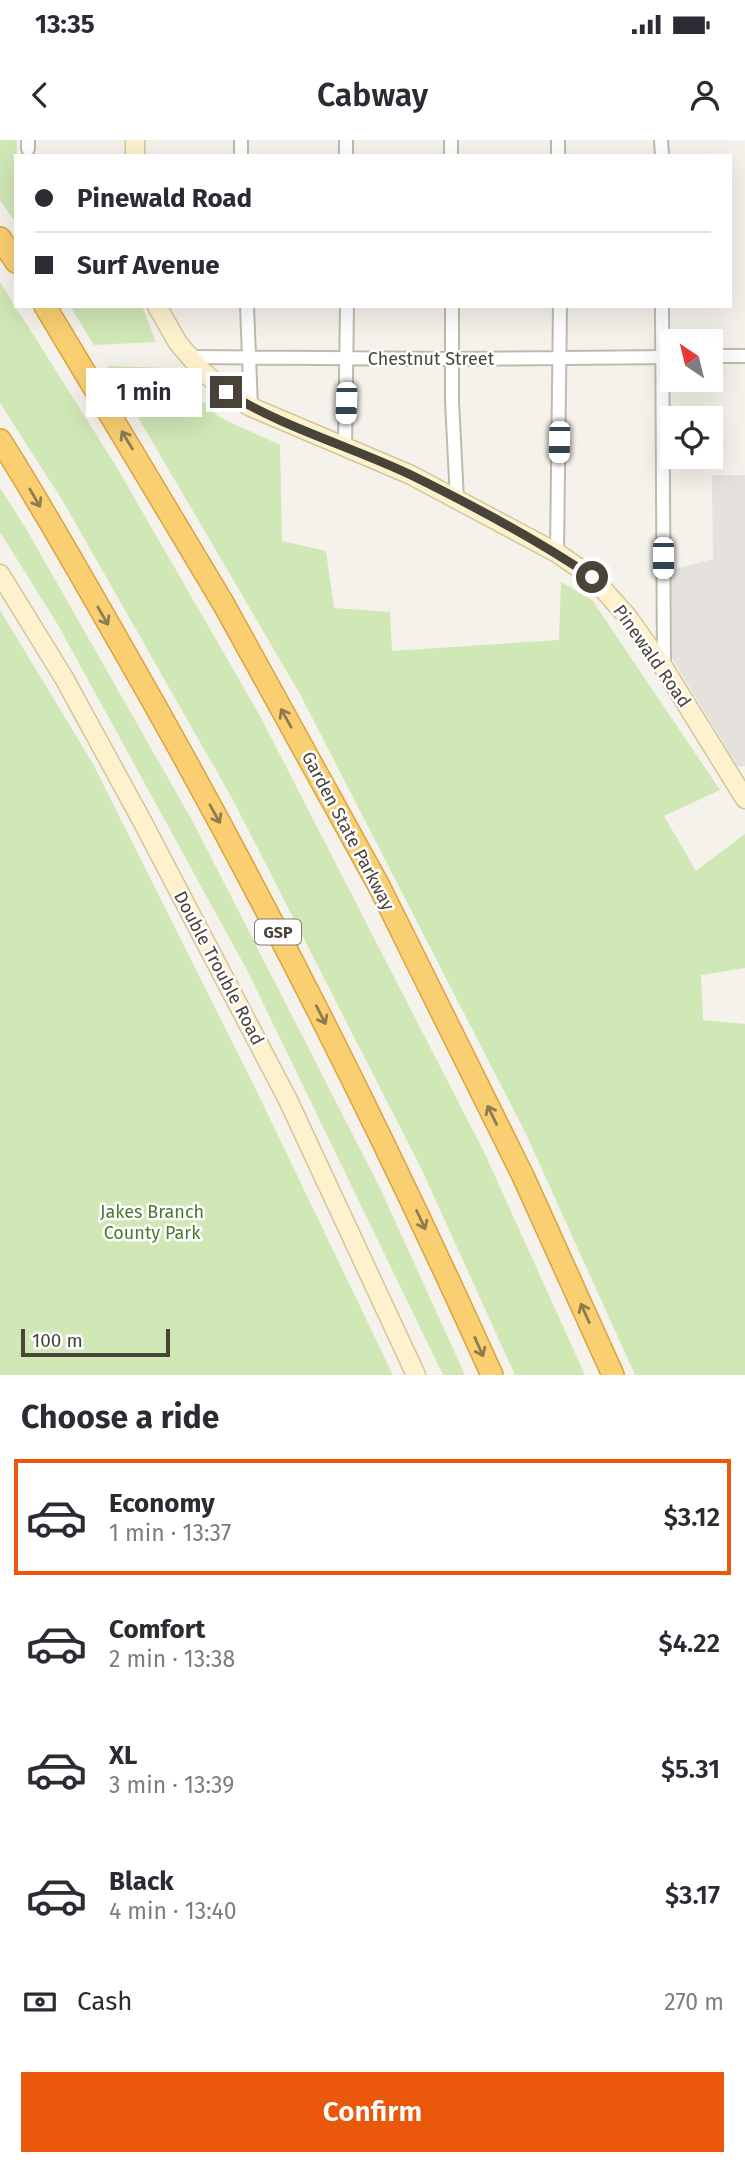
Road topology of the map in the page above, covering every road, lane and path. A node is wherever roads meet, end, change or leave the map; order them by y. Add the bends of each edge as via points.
1 (0, 238) edge
2 (14, 259) edge
3 (46, 308) edge
4 (158, 308) edge
5 (247, 308) edge
6 (347, 308) edge
7 (452, 308) edge
8 (560, 308) edge
9 (662, 308) edge
10 (664, 329) edge
11 (723, 356) edge
12 (745, 356) edge
13 (190, 357) junction
14 (660, 357) edge
15 (249, 358) junction
16 (561, 358) junction
17 (347, 359) junction
18 (452, 359) junction
19 (667, 392) edge
20 (251, 407) junction
21 (0, 440) edge
22 (345, 447) junction
23 (457, 500) junction
24 (557, 553) junction
25 (0, 574) edge
26 (664, 668) junction
27 (745, 799) edge
28 (416, 1375) edge
29 (492, 1375) edge
30 (613, 1375) edge

1 - 2 highway
30 -> 3 highway, Garden State Parkway via 523,1176 379,886 223,603
4 - 13 main road, Pinewald Road
5 - 15 street
6 - 17 street
7 - 18 street
8 - 16 street
9 - 10 street
11 - 12 street
13 - 15 street, Chestnut Street
13 - 20 main road, Pinewald Road via 226,392
14 - 16 street, Chestnut Street
15 - 17 street, Chestnut Street
15 - 20 street
16 - 18 street, Chestnut Street
16 - 24 street
17 - 18 street, Chestnut Street
17 - 22 street
18 - 23 street
19 - 26 street
20 - 22 main road, Pinewald Road
21 -> 29 highway, GSP via 254,884 397,1167
22 - 23 main road, Pinewald Road
23 - 24 main road, Pinewald Road
24 - 26 main road, Pinewald Road via 605,590
25 - 28 main road, Double Trouble Road via 77,701 288,1100
26 - 27 main road, Pinewald Road

